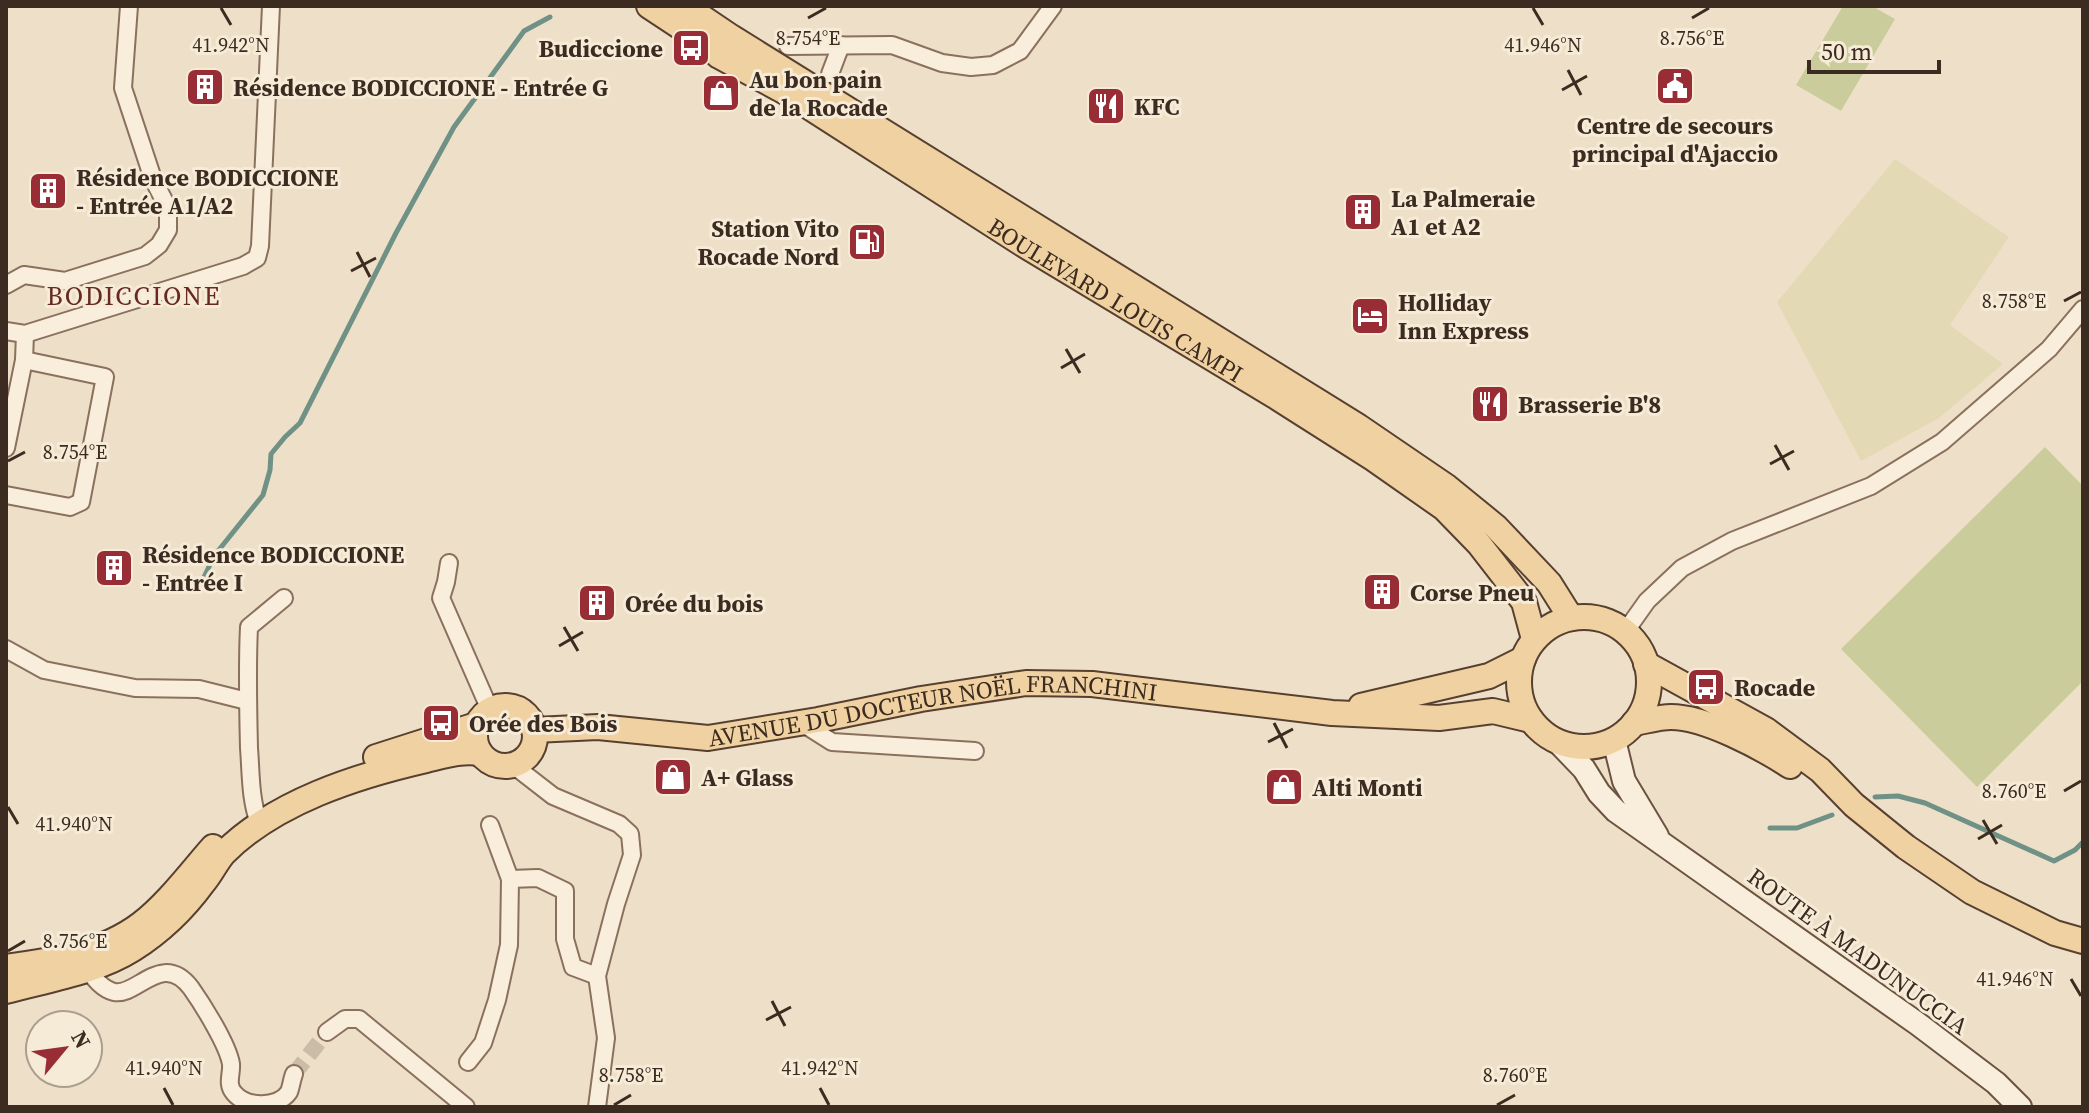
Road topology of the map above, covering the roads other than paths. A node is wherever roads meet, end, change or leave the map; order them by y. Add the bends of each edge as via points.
1 (129, 6) edge
2 (271, 6) edge
3 (649, 6) edge
4 (685, 6) edge
5 (1053, 6) edge
6 (841, 45) junction
7 (788, 46) dead end
8 (830, 74) dead end
9 (6, 285) edge
10 (2083, 309) edge
11 (6, 331) edge
12 (25, 334) junction
13 (24, 360) junction
14 (6, 448) edge
15 (6, 495) edge
16 (449, 563) dead end
17 (284, 598) dead end
18 (1571, 618) junction
19 (1625, 632) junction
20 (6, 649) edge
21 (1529, 649) junction
22 (1646, 664) junction
23 (247, 701) junction
24 (1332, 713) junction
25 (483, 718) junction
26 (1531, 720) junction
27 (802, 723) junction
28 (1634, 723) junction
29 (534, 730) junction
30 (1614, 740) junction
31 (1558, 742) junction
32 (975, 751) dead end
33 (480, 753) junction
34 (513, 765) junction
35 (1854, 805) junction
36 (256, 816) junction
37 (490, 825) dead end
38 (1662, 844) junction
39 (510, 879) junction
40 (2083, 941) edge
41 (6, 967) edge
42 (87, 969) junction
43 (597, 976) junction
44 (6, 991) edge
45 (327, 1032) tunnel mouth
46 (468, 1062) dead end
47 (294, 1074) tunnel mouth
48 (466, 1107) edge
49 (597, 1107) edge
50 (2020, 1107) edge

1 - 9 street via 123,88 168,208 168,230 145,256 65,281 24,275
2 - 12 street via 257,258
3 - 21 main road, BOULEVARD LOUIS CAMPI via 719,56 789,94 1026,246 1275,396 1444,508 1524,602
4 - 18 main road, BOULEVARD LOUIS CAMPI via 1447,487 1517,549 1549,583
5 - 6 street via 1020,51 993,65 942,63 892,45
6 - 7 street
6 - 8 street
10 - 19 street via 2049,349 1942,442 1871,486 1732,541 1682,568 1647,601
11 - 12 street
12 - 13 street
13 - 14 street
13 - 15 street via 105,377 81,502 70,507
16 - 25 street via 441,598
17 - 23 street via 249,627
18 - 19 main road via 1590,617
18 - 21 main road via 1545,629
19 - 22 main road
20 - 23 street via 44,670 135,688 199,689
21 - 24 main road, AVENUE DU DOCTEUR NOËL FRANCHINI via 1489,676
21 - 26 main road via 1519,688
22 - 28 main road via 1647,695
22 - 35 main road via 1766,730 1820,770
23 - 36 street
24 - 26 main road, AVENUE DU DOCTEUR NOËL FRANCHINI via 1439,718 1493,711
24 - 27 main road, AVENUE DU DOCTEUR NOËL FRANCHINI via 1092,684 1026,683
25 - 29 main road via 508,706 525,714
25 - 33 main road via 474,735
25 - 36 main road via 328,772
26 - 31 main road
27 - 29 main road, AVENUE DU DOCTEUR NOËL FRANCHINI via 708,738 598,727
27 - 32 street via 832,742
28 - 30 main road
28 - 35 main road via 1693,719 1766,750
29 - 34 main road via 528,755
30 - 31 main road via 1577,747
30 - 38 main road, ROUTE À MADUNUCCIA via 1624,781
31 - 38 main road, ROUTE À MADUNUCCIA via 1616,811
33 - 34 main road via 495,765
33 - 36 main road via 455,753 339,783
34 - 43 street via 553,796 619,824 630,834 632,855
35 - 40 main road via 1972,892
36 - 41 main road via 217,842 162,904 118,938 89,950
36 - 42 main road via 181,911 131,951
37 - 39 street
38 - 50 main road, ROUTE À MADUNUCCIA via 1918,1024
39 - 43 street via 538,878 565,891 565,939 573,967
39 - 46 street via 509,945 497,1000 483,1043
42 - 44 main road
42 - 47 street via 113,992 166,973 181,978 223,1042 233,1093 242,1099 259,1105 276,1101 288,1092
43 - 49 street via 606,1038
45 - 48 street via 345,1019 359,1019

